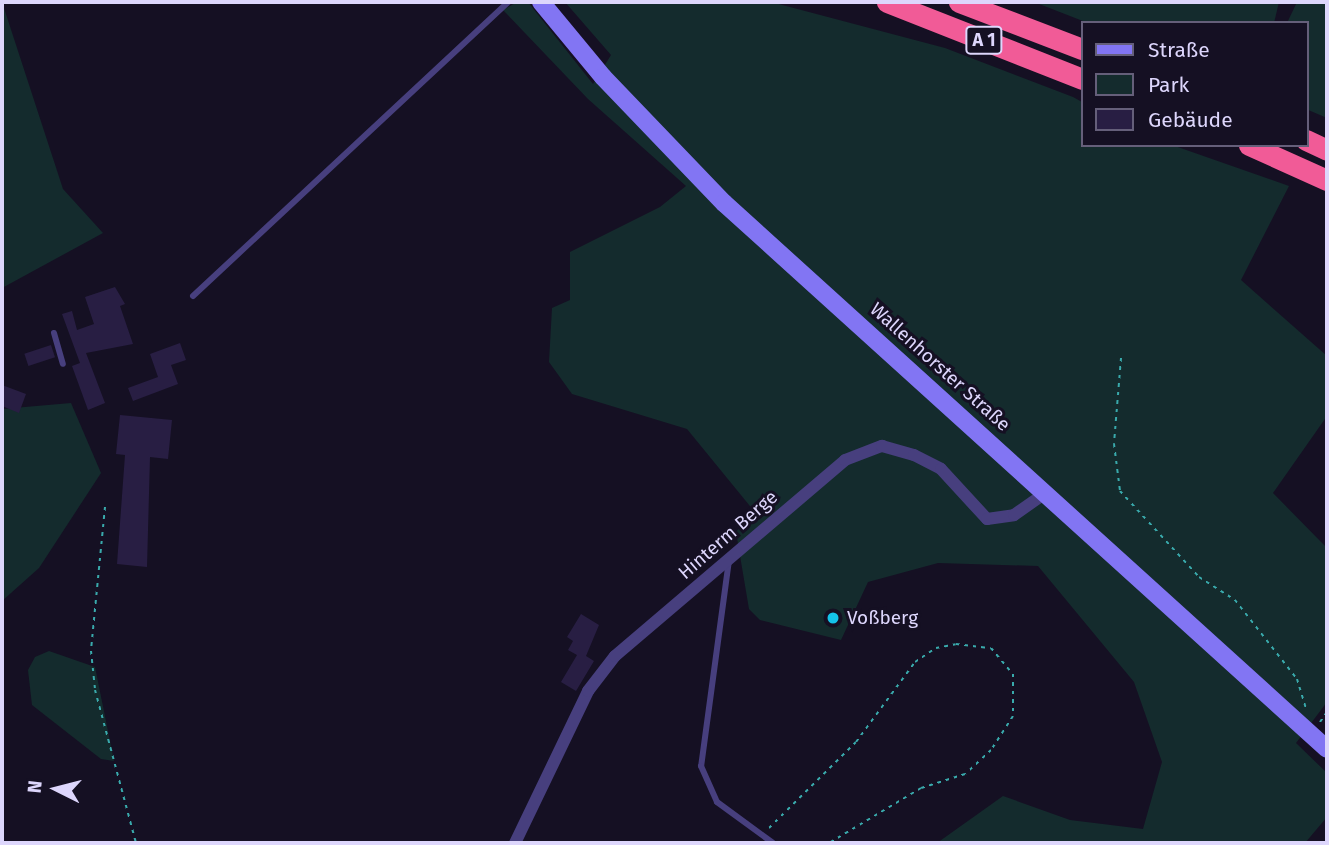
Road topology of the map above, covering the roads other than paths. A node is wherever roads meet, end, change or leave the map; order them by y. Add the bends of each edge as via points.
1 (508, 2) edge
2 (541, 2) edge
3 (887, 2) edge
4 (959, 2) edge
5 (1080, 48) edge
6 (1080, 78) edge
7 (1308, 142) edge
8 (1254, 147) edge
9 (1327, 149) edge
10 (1327, 180) edge
11 (193, 296) dead end
12 (54, 333) dead end
13 (63, 364) dead end
14 (1046, 494) junction
15 (729, 560) junction
16 (1327, 748) edge
17 (515, 843) edge
18 (773, 843) edge

1 - 11 lane
2 - 14 main road, Wallenhorster Straße via 603,78 724,203
3 - 6 highway, A 1
4 - 5 highway, A 1
7 - 9 highway
8 - 10 highway
12 - 13 lane
14 - 15 street, Hinterm Berge via 1014,515 987,519 941,469 882,446 845,460
14 - 16 main road, Wallenhorster Straße
15 - 17 street, Hinterm Berge via 615,656 588,691
15 - 18 lane via 701,766 718,802

